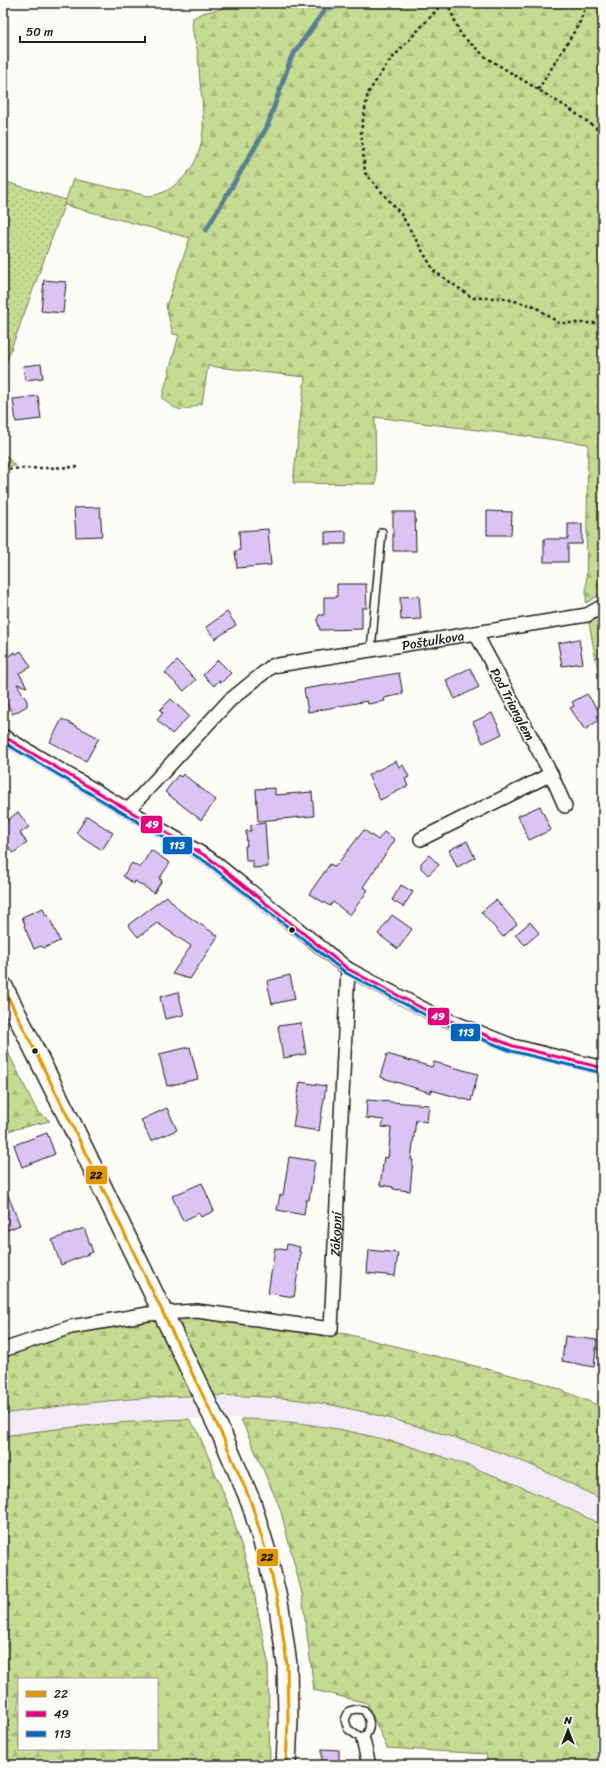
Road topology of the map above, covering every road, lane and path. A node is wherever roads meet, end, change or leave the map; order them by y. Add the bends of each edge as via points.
1 (442, 3) edge
2 (446, 3) edge
3 (587, 3) edge
4 (538, 90) junction
5 (603, 133) edge
6 (603, 323) edge
7 (79, 466) dead end
8 (3, 469) edge
9 (382, 532) dead end
10 (603, 606) edge
11 (476, 634) junction
12 (371, 650) junction
13 (3, 736) edge
14 (551, 774) junction
15 (565, 806) dead end
16 (128, 810) junction
17 (422, 839) dead end
18 (348, 969) junction
19 (3, 987) edge
20 (603, 1068) edge
21 (165, 1316) junction
22 (3, 1350) edge
23 (363, 1740) dead end
24 (286, 1765) edge
25 (369, 1765) edge

1 - 6 path via 387,64 368,93 361,131 365,173 401,214 434,271 472,298 503,298 534,306 559,323
2 - 4 path via 461,34 486,58
3 - 4 path via 579,24
4 - 5 path
7 - 8 path
9 - 12 lane
10 - 11 street, Poštulkova via 587,615
11 - 12 street, Poštulkova
11 - 14 street, Pod Trianglem
12 - 16 street, Poštulkova via 272,666 229,701
13 - 16 street
14 - 15 street, Pod Trianglem
14 - 17 street
16 - 18 street via 209,858
18 - 20 street via 433,1014 506,1043
18 - 21 street, Zákopní via 331,1329 197,1310
19 - 21 street
21 - 22 street via 71,1327
21 - 24 street via 251,1502 269,1563 279,1607 287,1664
23 - 25 street

